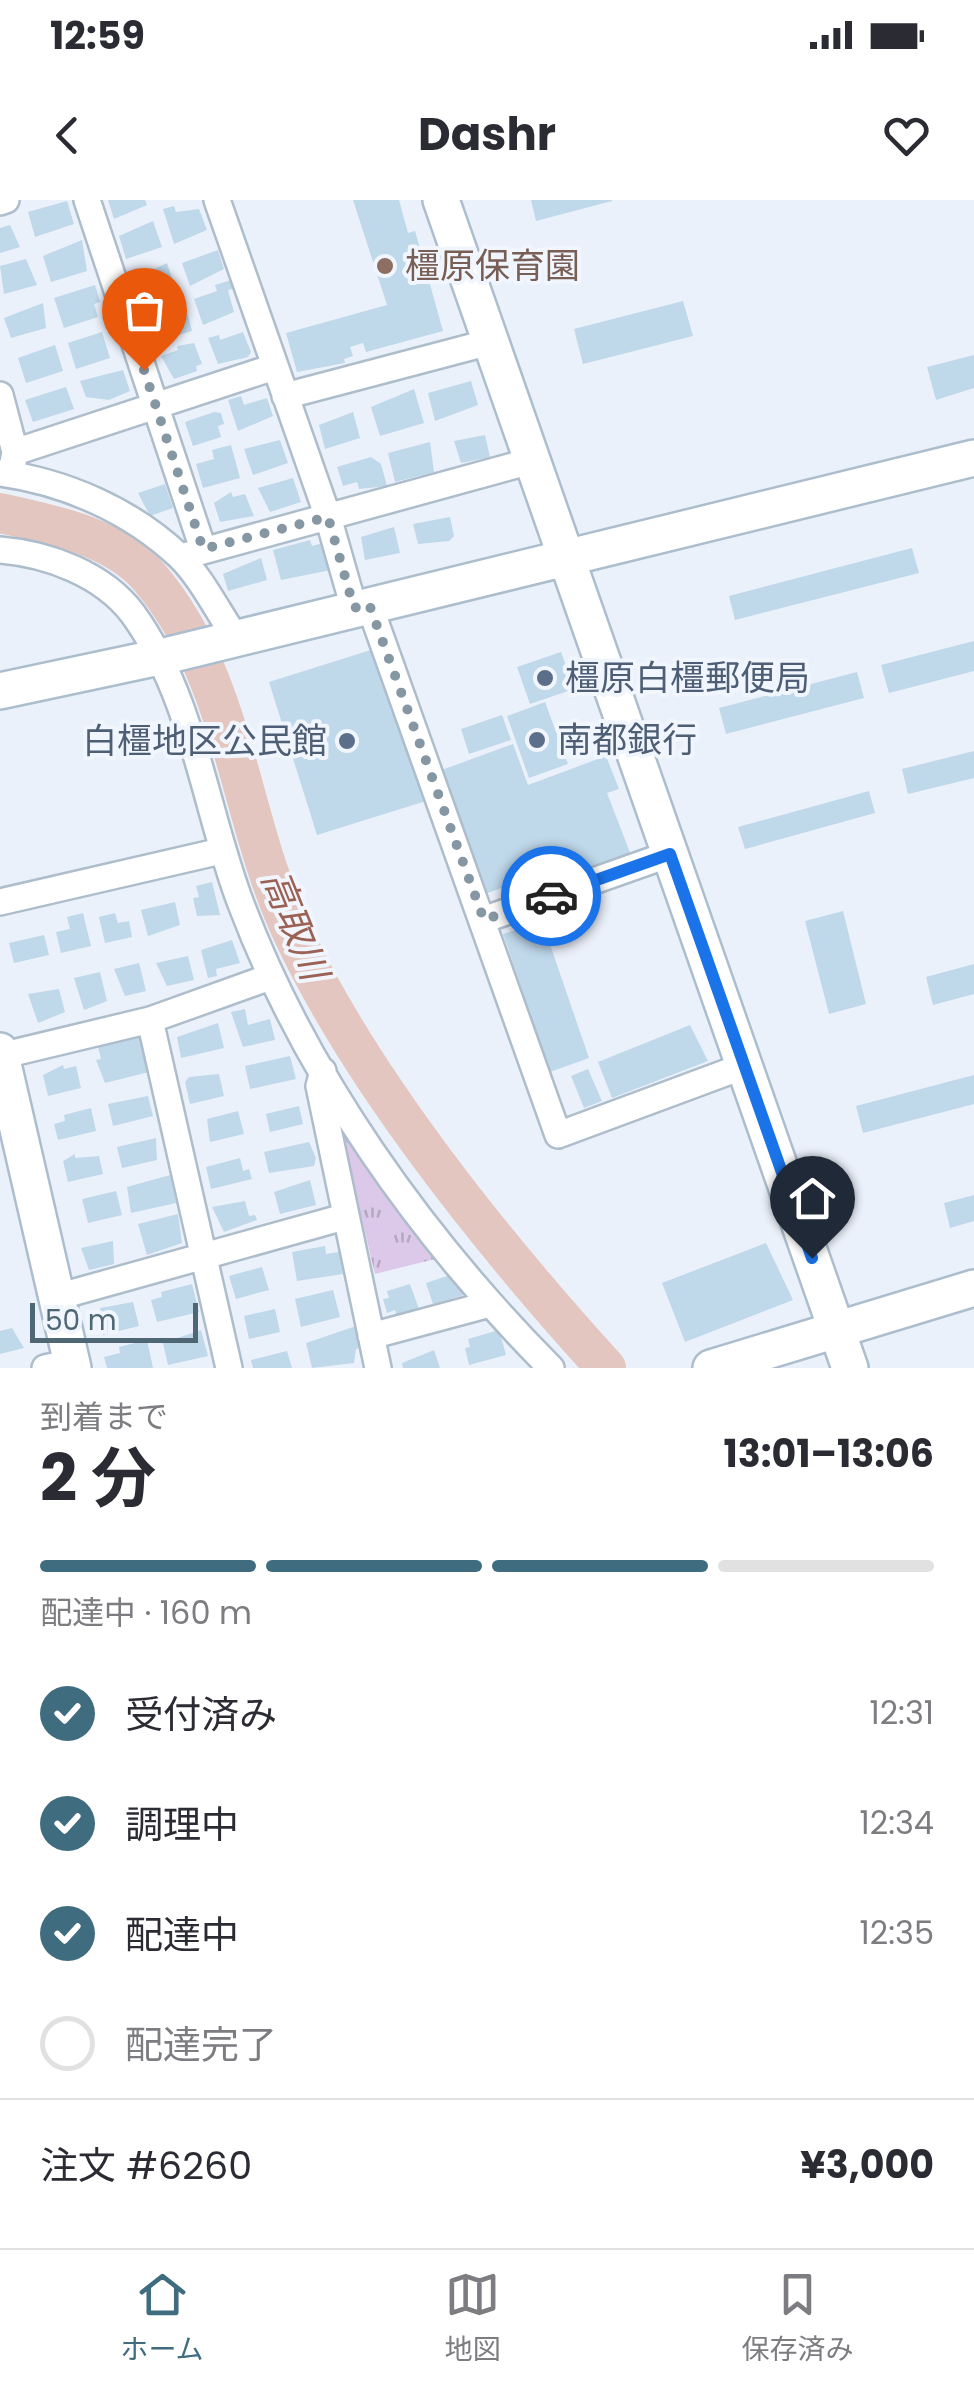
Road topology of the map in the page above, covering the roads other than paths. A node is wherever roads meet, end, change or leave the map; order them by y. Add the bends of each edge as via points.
1 (87, 200) edge
2 (217, 200) edge
3 (441, 200) edge
4 (490, 342) junction
5 (274, 366) junction
6 (0, 395) edge
7 (284, 396) junction
8 (155, 404) junction
9 (974, 458) edge
10 (531, 462) junction
11 (9, 467) edge
12 (328, 517) junction
13 (0, 550) edge
14 (192, 553) junction
15 (565, 556) junction
16 (361, 606) junction
17 (230, 639) junction
18 (163, 656) junction
19 (0, 691) edge
20 (221, 851) junction
21 (670, 854) junction
22 (0, 902) edge
23 (484, 920) junction
24 (270, 977) junction
25 (150, 1020) junction
26 (0, 1054) edge
27 (744, 1066) junction
28 (322, 1072) junction
29 (344, 1217) junction
30 (202, 1256) junction
31 (974, 1288) edge
32 (57, 1297) junction
33 (490, 1304) junction
34 (838, 1332) junction
35 (370, 1336) junction
36 (64, 1366) edge
37 (229, 1368) edge
38 (378, 1368) edge
39 (551, 1368) edge
40 (712, 1368) edge
41 (850, 1368) edge

1 - 8 street
2 - 5 street
3 - 4 street
4 - 7 street
4 - 10 street
5 - 7 street
5 - 8 street
6 - 11 street
7 - 12 street
8 - 11 street
8 - 14 street
9 - 15 street
10 - 12 street
10 - 15 street
11 - 14 street via 112,508
12 - 14 street
12 - 16 street
13 - 18 street via 73,568 111,591
14 - 17 street
15 - 16 street
15 - 21 street
16 - 17 street
16 - 23 street
17 - 18 street
18 - 19 street
18 - 20 street
20 - 22 street
20 - 24 street
21 - 23 street
21 - 27 street
23 - 27 street via 558,1135
24 - 25 street
24 - 28 street
25 - 26 street
25 - 30 street
26 - 32 street
27 - 34 street
28 - 29 street via 319,1086
28 - 33 street
29 - 30 street
29 - 35 street
30 - 32 street
30 - 37 street
31 - 34 street
32 - 36 street
33 - 35 street
33 - 39 street
34 - 40 street
34 - 41 street
35 - 38 street

